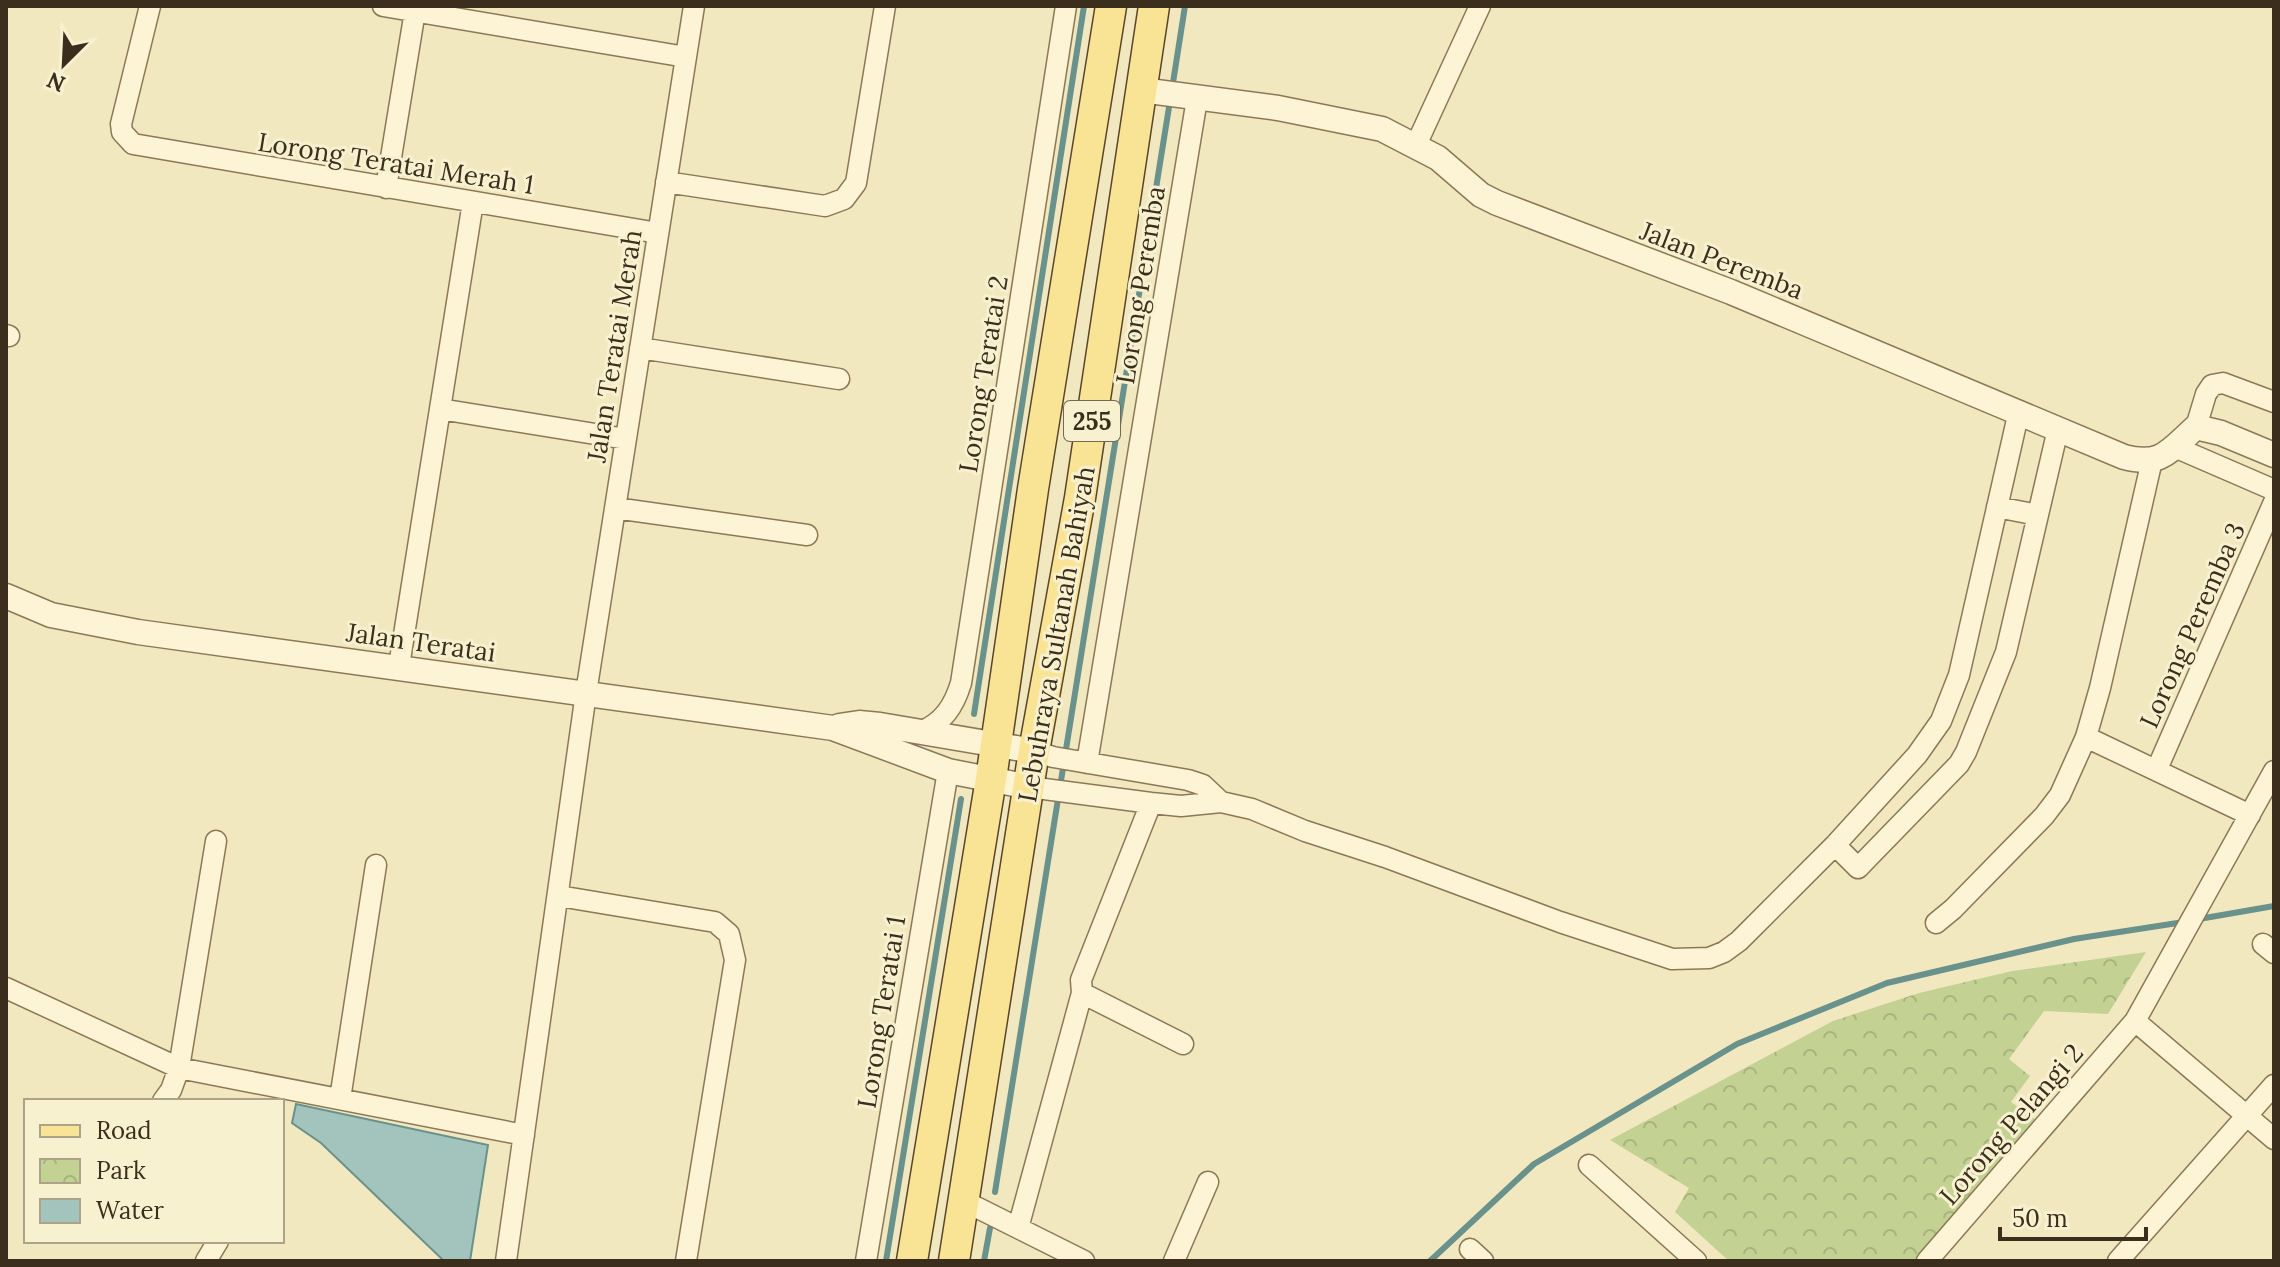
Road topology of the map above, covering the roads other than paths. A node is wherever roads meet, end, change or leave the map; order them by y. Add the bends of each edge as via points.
1 (150, 6) edge
2 (383, 6) edge
3 (694, 6) edge
4 (885, 6) edge
5 (1066, 6) edge
6 (1111, 6) edge
7 (1154, 6) edge
8 (1480, 6) edge
9 (415, 11) junction
10 (502, 16) edge
11 (686, 57) junction
12 (1170, 95) junction
13 (1416, 145) junction
14 (666, 182) junction
15 (386, 188) junction
16 (473, 202) junction
17 (658, 233) junction
18 (640, 348) junction
19 (839, 379) dead end
20 (2274, 402) edge
21 (440, 409) junction
22 (2019, 411) junction
23 (2196, 427) junction
24 (2058, 429) junction
25 (626, 439) junction
26 (2177, 448) junction
27 (2274, 455) edge
28 (2152, 460) junction
29 (2274, 490) edge
30 (2274, 502) edge
31 (1997, 507) junction
32 (615, 508) junction
33 (2038, 515) junction
34 (807, 535) dead end
35 (6, 596) edge
36 (399, 666) junction
37 (586, 693) junction
38 (833, 728) junction
39 (920, 732) junction
40 (2086, 737) junction
41 (996, 744) junction
42 (1044, 754) junction
43 (1083, 762) junction
44 (2157, 769) junction
45 (948, 771) junction
46 (2274, 771) edge
47 (991, 779) junction
48 (1039, 788) junction
49 (1221, 802) junction
50 (1151, 803) junction
51 (2250, 815) junction
52 (216, 841) dead end
53 (1835, 845) junction
54 (376, 865) dead end
55 (559, 896) junction
56 (1936, 923) dead end
57 (6, 988) edge
58 (1082, 993) junction
59 (2135, 1021) junction
60 (1183, 1044) dead end
61 (179, 1068) junction
62 (2274, 1085) edge
63 (164, 1099) edge
64 (340, 1099) junction
65 (2247, 1116) junction
66 (524, 1135) junction
67 (2274, 1139) edge
68 (1589, 1165) dead end
69 (1208, 1182) dead end
70 (964, 1201) junction
71 (1018, 1228) junction
72 (217, 1243) edge
73 (206, 1261) edge
74 (506, 1261) edge
75 (686, 1261) edge
76 (866, 1261) edge
77 (912, 1261) edge
78 (954, 1261) edge
79 (1084, 1261) edge
80 (1174, 1261) edge
81 (1696, 1261) edge
82 (1927, 1261) edge
83 (2118, 1261) edge

1 - 15 street, Lorong Teratai Merah 1 via 121,124 126,139 142,147
2 - 9 street
3 - 11 street, Jalan Teratai Merah
4 - 14 street via 856,183 844,199 825,206
5 - 39 street, Lorong Teratai 2 via 958,695 943,719
6 - 41 main road, Lebuhraya Sultanah Bahiyah / 255
7 - 12 main road, Lebuhraya Sultanah Bahiyah / 255
8 - 13 street
9 - 10 street
9 - 15 street
10 - 11 street
11 - 14 street, Jalan Teratai Merah
12 - 13 street, Jalan Peremba via 1278,108 1382,129
12 - 42 main road, Lebuhraya Sultanah Bahiyah / 255 via 1080,498
12 - 43 street, Lorong Peremba
13 - 22 street, Jalan Peremba via 1497,203
14 - 17 street, Jalan Teratai Merah
15 - 16 street, Lorong Teratai Merah 1
16 - 17 street, Lorong Teratai Merah 1
16 - 21 street
17 - 18 street, Jalan Teratai Merah
18 - 19 street
18 - 25 street, Jalan Teratai Merah
20 - 23 street via 2223,383 2212,385
21 - 25 street
21 - 36 street
22 - 24 street, Jalan Peremba
22 - 31 street
23 - 26 street
23 - 27 street
24 - 28 street, Jalan Peremba via 2124,457
24 - 33 street
25 - 32 street, Jalan Teratai Merah
26 - 28 street
26 - 29 street
28 - 40 street
30 - 44 street, Lorong Peremba 3
31 - 33 street
31 - 53 street via 1959,675 1941,721
32 - 34 street
32 - 37 street, Jalan Teratai Merah
33 - 53 street via 2006,652 1959,764 1858,868
35 - 36 street, Jalan Teratai via 51,615 99,625
36 - 37 street, Jalan Teratai
37 - 38 street, Jalan Teratai
37 - 55 street, Jalan Teratai Merah
38 - 39 street, Jalan Teratai via 859,723
38 - 45 street, Jalan Teratai
39 - 41 street, Jalan Teratai
40 - 44 street
40 - 56 street via 2060,795 2044,816
41 - 42 street, Jalan Teratai
41 - 47 main road, Lebuhraya Sultanah Bahiyah / 255
42 - 43 street
42 - 48 main road, Lebuhraya Sultanah Bahiyah / 255
43 - 49 street via 1188,780 1203,785
44 - 51 street
45 - 47 street, Jalan Teratai
45 - 76 street, Lorong Teratai 1
46 - 51 street, Lorong Pelangi 2
47 - 48 street, Jalan Teratai
47 - 77 main road, Lebuhraya Sultanah Bahiyah / 255
48 - 50 street
48 - 70 main road, Lebuhraya Sultanah Bahiyah / 255
49 - 50 street
49 - 53 street via 1672,959 1724,952
50 - 58 street via 1081,980
51 - 59 street, Lorong Pelangi 2
52 - 61 street
54 - 64 street
55 - 66 street, Jalan Teratai Merah
55 - 75 street via 715,922 729,934 735,960
57 - 61 street
58 - 60 street
58 - 71 street
59 - 65 street
59 - 82 street, Lorong Pelangi 2
61 - 63 street
61 - 64 street
62 - 65 street
64 - 66 street
65 - 67 street
65 - 83 street
66 - 74 street, Jalan Teratai Merah
68 - 81 street
69 - 80 street
70 - 71 street
70 - 78 main road, Lebuhraya Sultanah Bahiyah / 255
71 - 79 street
72 - 73 street

